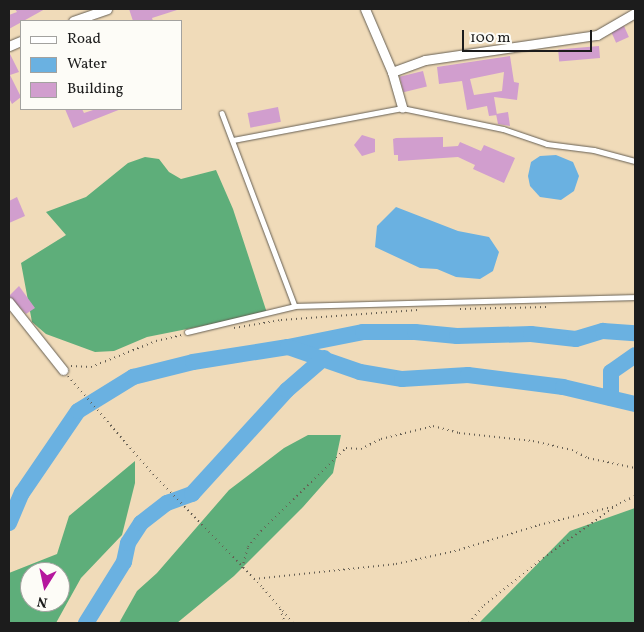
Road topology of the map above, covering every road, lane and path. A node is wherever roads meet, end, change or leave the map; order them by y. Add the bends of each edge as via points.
1 (107, 9) edge
2 (366, 9) edge
3 (635, 14) edge
4 (76, 20) edge
5 (392, 72) junction
6 (402, 108) junction
7 (222, 113) dead end
8 (233, 140) junction
9 (635, 161) edge
10 (635, 297) edge
11 (9, 302) edge
12 (295, 306) junction
13 (552, 306) dead end
14 (450, 309) dead end
15 (420, 310) dead end
16 (227, 329) dead end
17 (186, 333) joint
18 (63, 368) junction
19 (635, 468) edge
20 (635, 496) edge
21 (616, 506) junction
22 (242, 568) junction
23 (254, 578) junction
24 (279, 606) junction
25 (285, 623) edge
26 (293, 623) edge
27 (469, 623) edge

1 - 4 street
2 - 5 street
3 - 5 street via 597,35 425,60
5 - 6 street
6 - 8 lane
6 - 9 lane via 503,129 547,144 594,150
7 - 8 lane
8 - 12 lane
10 - 12 lane
11 - 18 street
12 - 17 lane
13 - 14 path
15 - 16 path via 281,320
17 - 18 path via 156,341 91,367
18 - 22 path
19 - 22 path via 533,441 459,433 433,426 381,439 361,448 346,448 261,531 248,547
20 - 21 path
21 - 23 path via 539,525 460,550 396,564
21 - 27 path via 542,558 484,605
22 - 23 path
23 - 24 path
24 - 25 path
24 - 26 path

